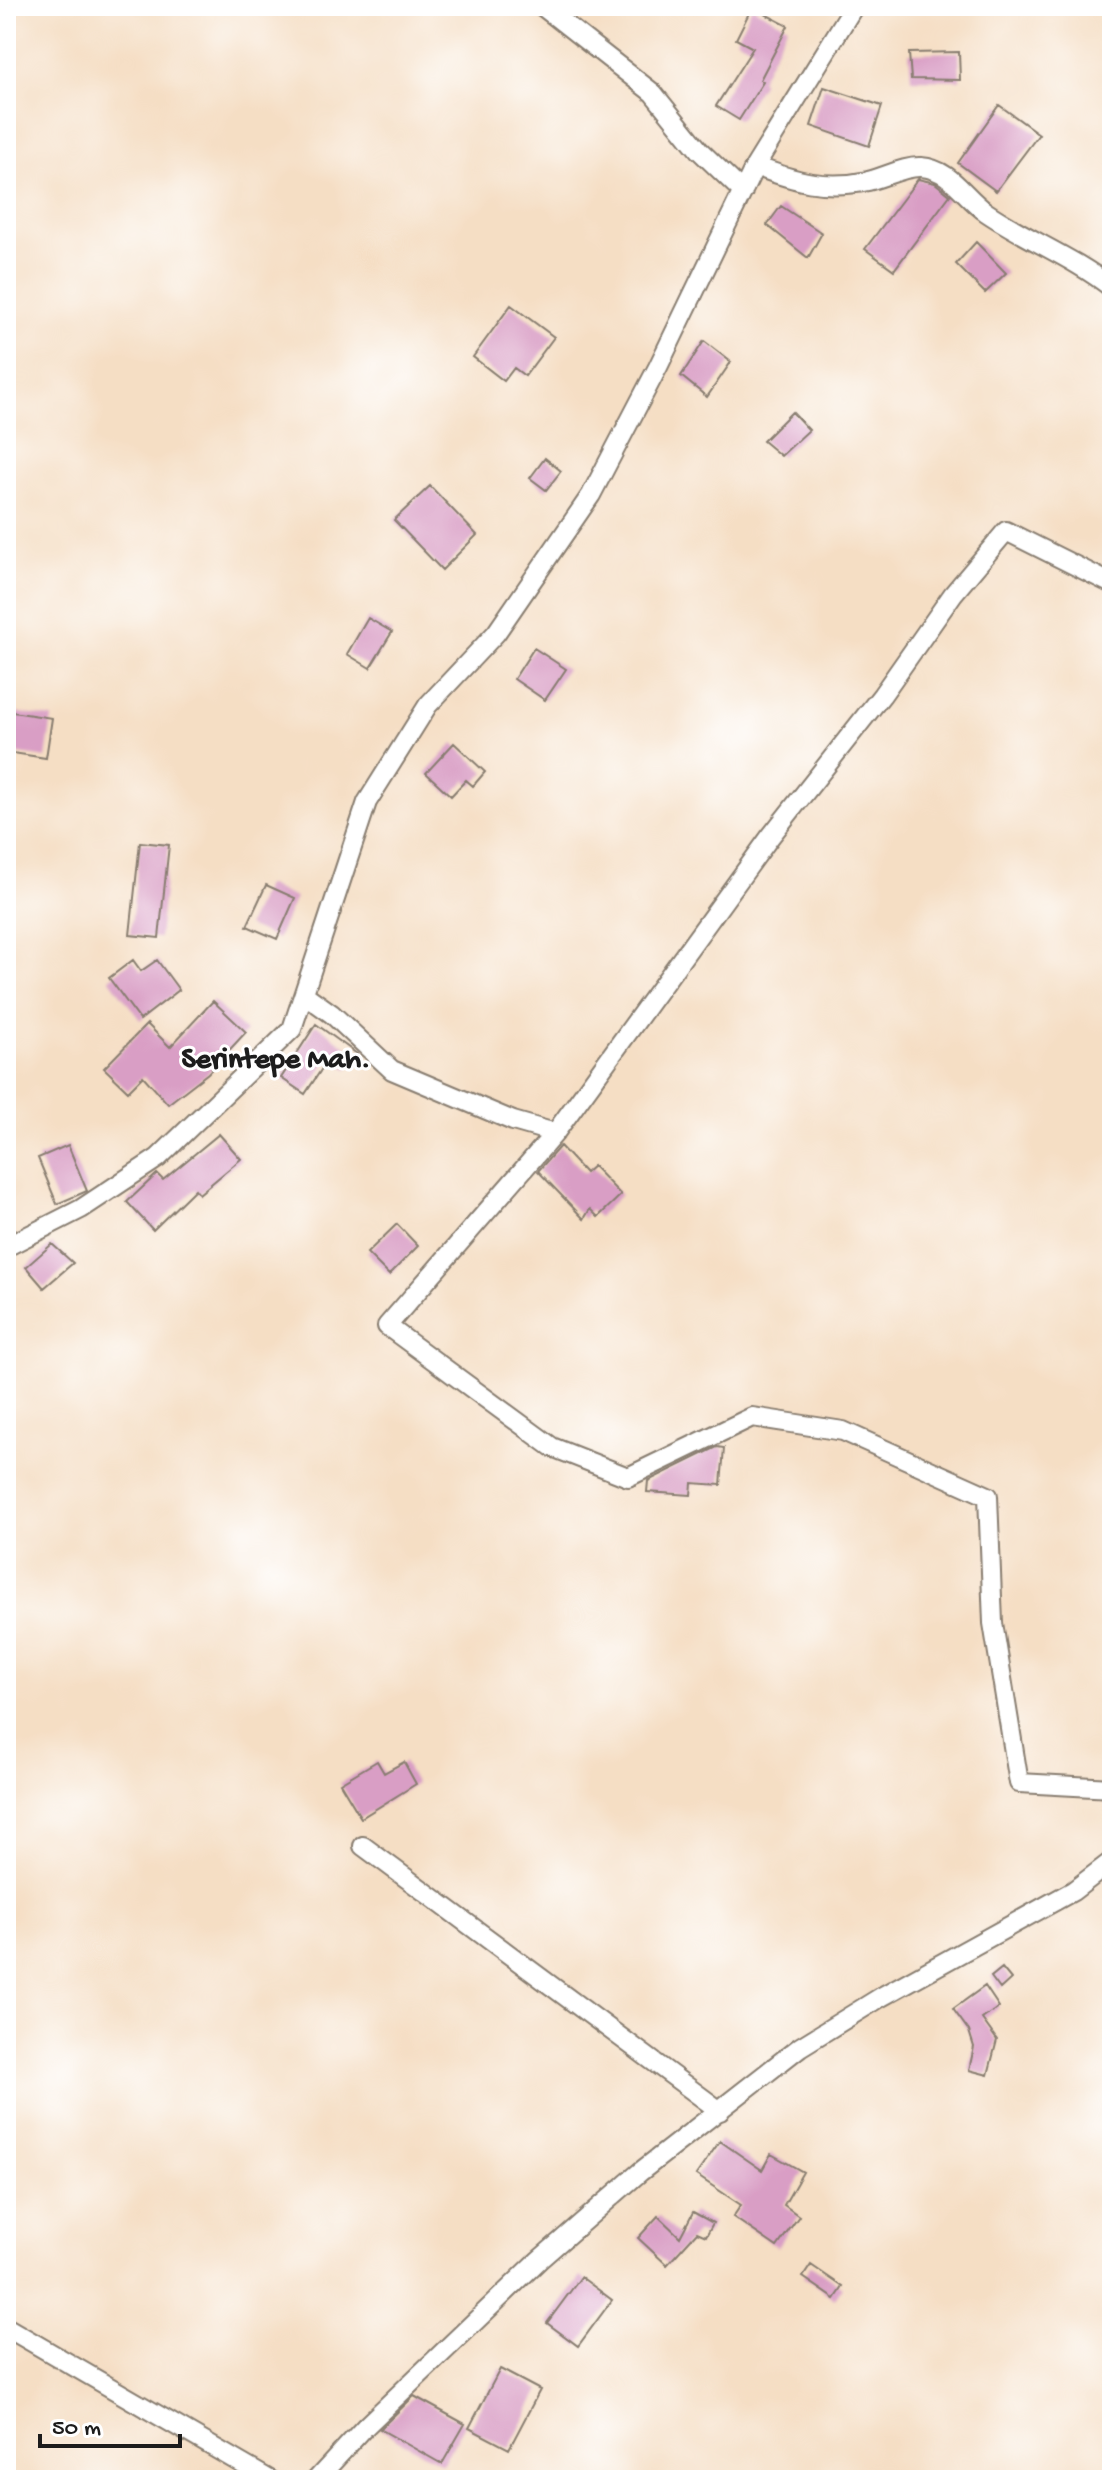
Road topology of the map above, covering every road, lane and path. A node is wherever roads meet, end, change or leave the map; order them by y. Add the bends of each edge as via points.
1 (542, 6) edge
2 (854, 6) edge
3 (755, 166) junction
4 (743, 192) junction
5 (1112, 288) edge
6 (1112, 584) edge
7 (304, 994) junction
8 (555, 1133) junction
9 (6, 1247) edge
10 (1112, 1788) edge
11 (363, 1846) dead end
12 (1112, 1861) edge
13 (720, 2111) junction
14 (6, 2327) edge
15 (270, 2480) edge
16 (316, 2480) edge

1 - 4 street via 653,93 699,150
2 - 3 street
3 - 4 street
3 - 5 street via 802,183 831,186 919,167 934,170 984,211 1083,265
4 - 7 street via 591,495 496,633 428,705 367,802
6 - 8 street via 1006,531 770,837
7 - 8 street via 392,1070
7 - 9 street via 292,1029 158,1158 81,1209
8 - 10 street via 387,1326 552,1447 628,1477 752,1417 843,1431 988,1496 993,1623 1019,1783
11 - 13 street
12 - 13 street via 1073,1891 800,2047
13 - 16 street via 539,2260
14 - 15 street

